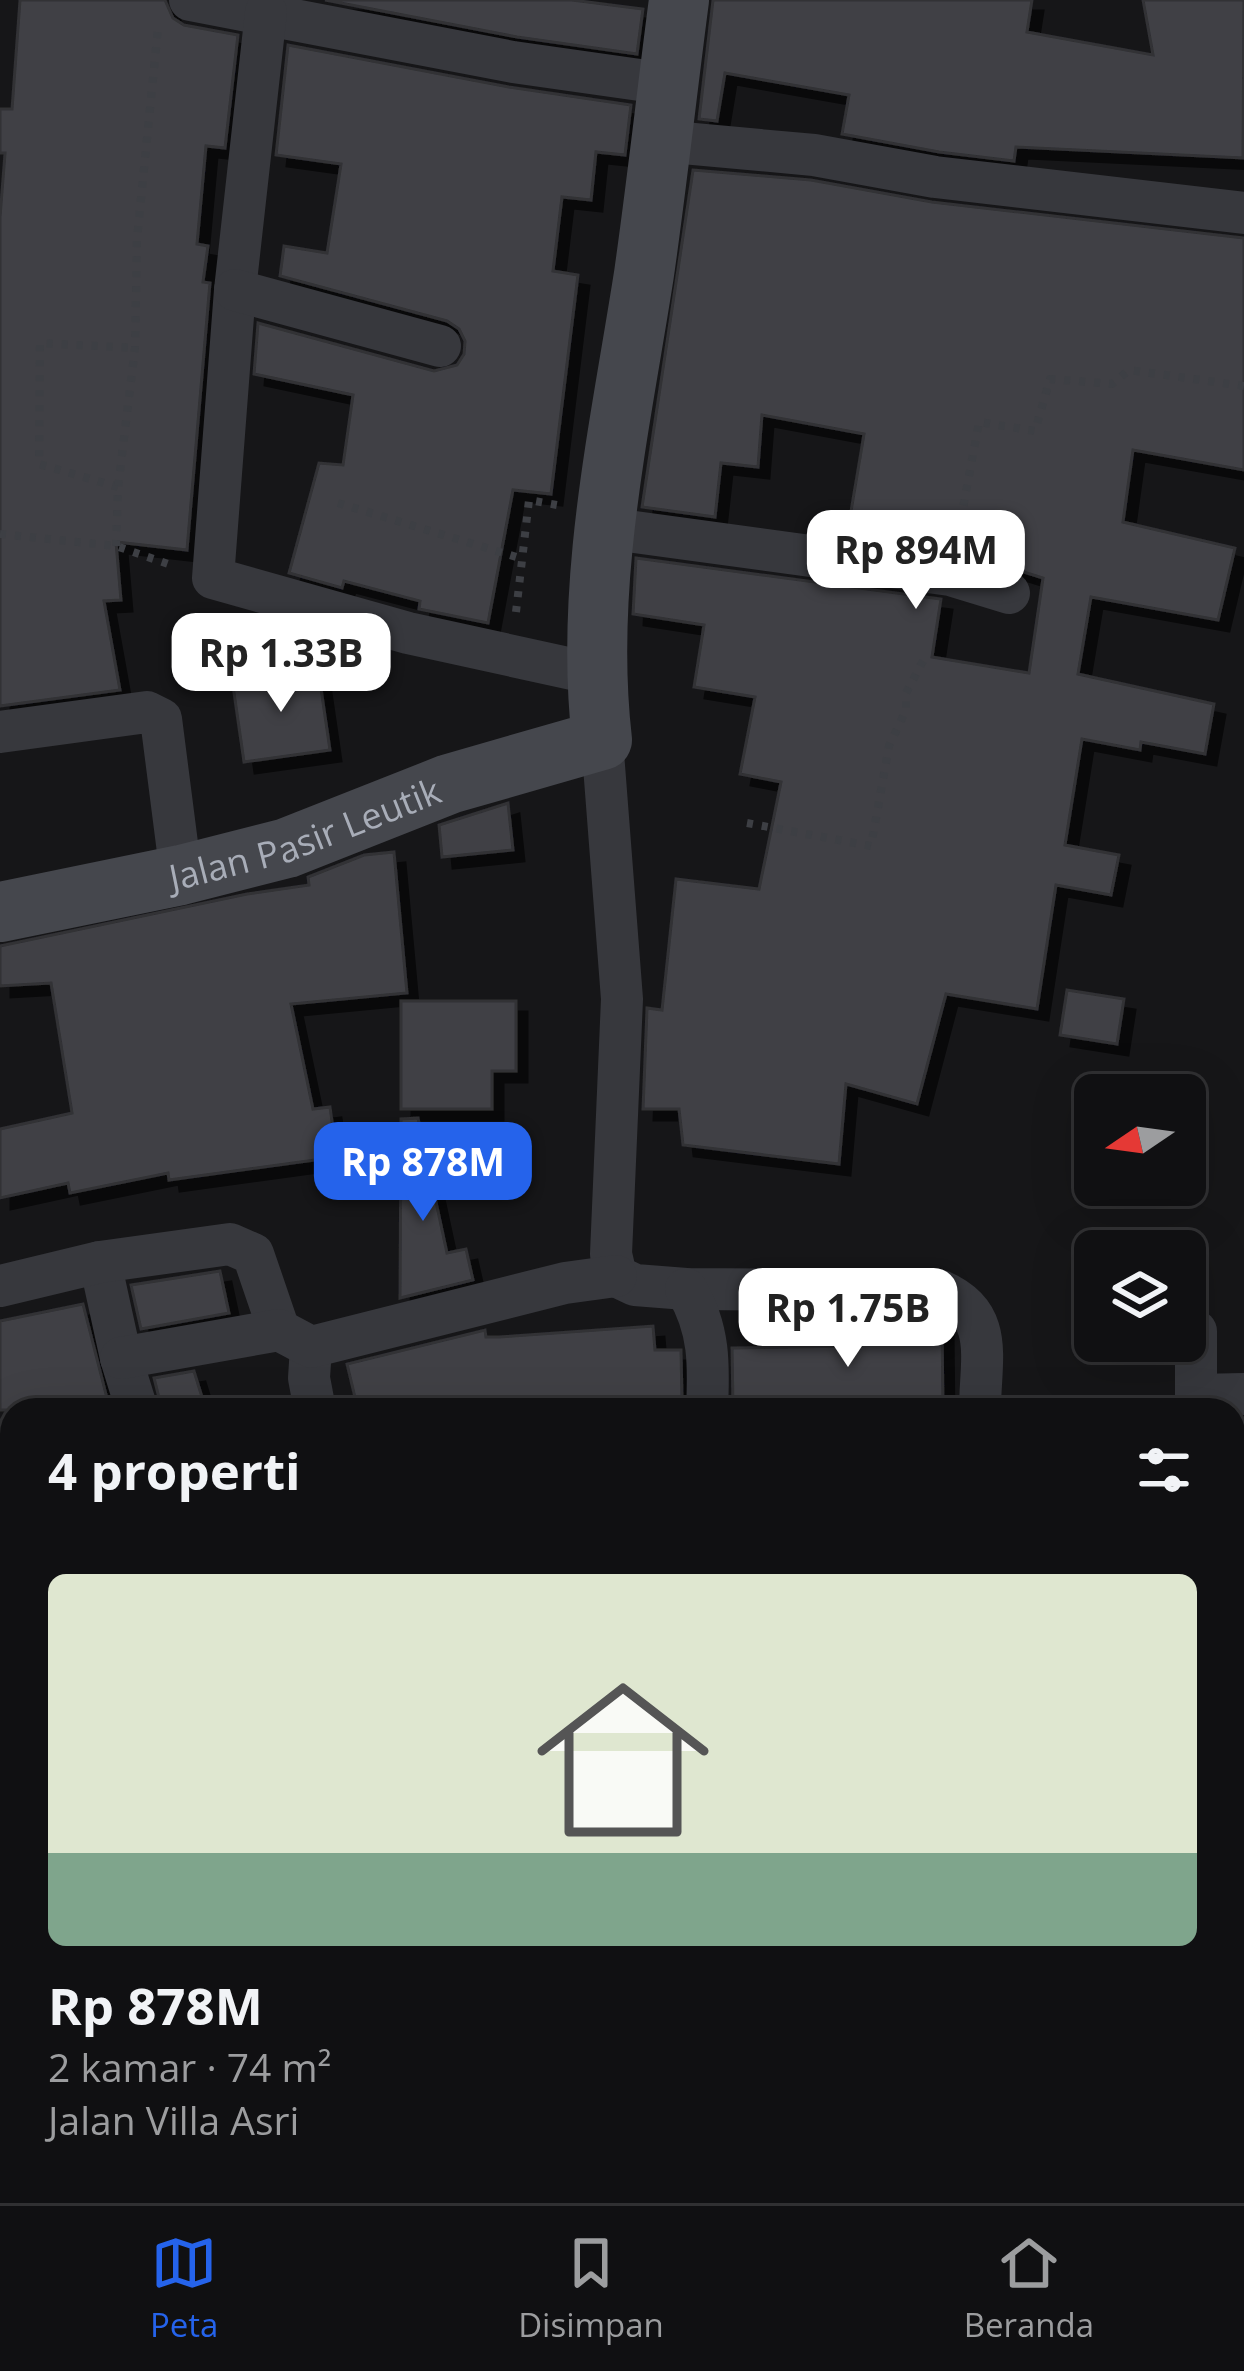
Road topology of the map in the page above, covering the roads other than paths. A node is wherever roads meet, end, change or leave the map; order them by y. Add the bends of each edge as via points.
1 (680, 0) edge
2 (174, 12) edge
3 (266, 12) junction
4 (664, 112) junction
5 (1244, 213) edge
6 (235, 290) junction
7 (440, 346) dead end
8 (605, 520) junction
9 (1010, 592) dead end
10 (595, 674) junction
11 (0, 732) edge
12 (602, 740) junction
13 (181, 875) junction
14 (0, 912) edge
15 (100, 1262) junction
16 (616, 1276) junction
17 (0, 1286) edge
18 (686, 1289) junction
19 (295, 1339) junction
20 (121, 1358) junction
21 (1196, 1362) edge
22 (133, 1398) edge
23 (313, 1398) edge
24 (707, 1398) edge
25 (980, 1398) edge
26 (1196, 1398) edge

1 - 4 street
2 - 3 street
3 - 4 street via 513,62
3 - 6 street
4 - 5 street via 814,155 935,177
4 - 8 street
6 - 7 street
6 - 10 street via 212,578
8 - 9 street via 950,575
8 - 10 street
10 - 12 street
11 - 13 street via 147,712 160,718
12 - 13 street, Jalan Pasir Leutik via 449,784 287,848
12 - 16 street via 622,999 610,1254
13 - 14 street, Jalan Pasir Leutik
15 - 17 street
15 - 19 street via 230,1244 253,1254
15 - 20 street
16 - 18 street
16 - 19 street
18 - 24 street via 709,1352
18 - 25 street via 941,1291 971,1307 981,1328
19 - 20 street
19 - 23 street
20 - 22 street
21 - 26 street

